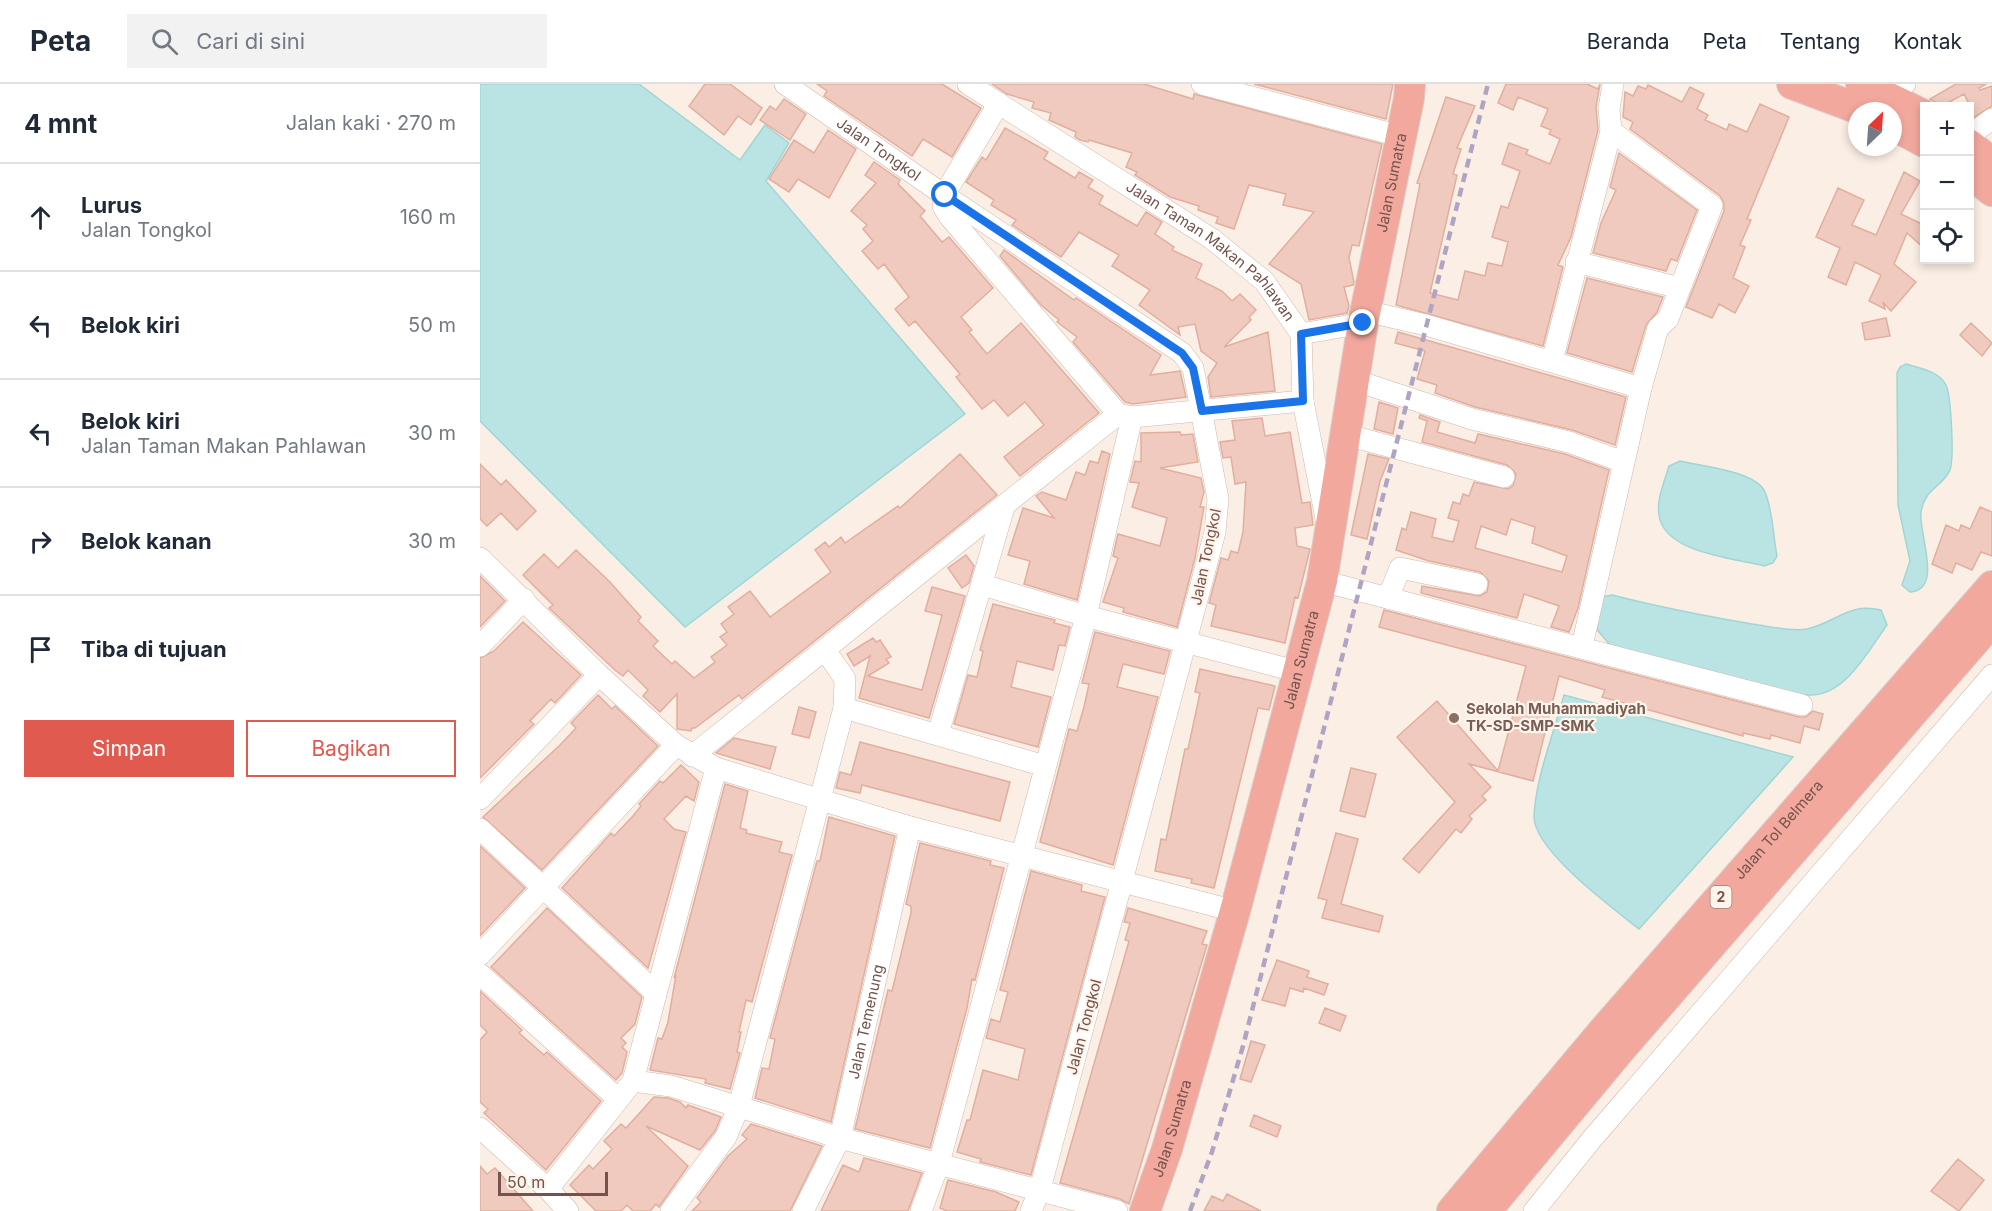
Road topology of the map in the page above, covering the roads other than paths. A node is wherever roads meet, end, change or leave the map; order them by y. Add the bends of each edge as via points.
1 (785, 84) edge
2 (968, 84) edge
3 (1202, 84) edge
4 (1613, 84) edge
5 (1792, 84) edge
6 (1861, 84) edge
7 (1412, 89) edge
8 (1878, 102) edge
9 (1885, 102) edge
10 (999, 103) junction
11 (1902, 108) edge
12 (1920, 114) edge
13 (1902, 119) edge
14 (1992, 119) edge
15 (1611, 131) junction
16 (1974, 132) edge
17 (1400, 135) junction
18 (1920, 138) edge
19 (1974, 148) edge
20 (1992, 163) edge
21 (1974, 176) edge
22 (1992, 191) edge
23 (945, 195) junction
24 (1576, 262) junction
25 (1680, 288) junction
26 (1364, 317) junction
27 (1301, 334) junction
28 (1552, 361) junction
29 (1354, 380) junction
30 (1641, 388) junction
31 (1303, 401) junction
32 (1202, 411) junction
33 (1125, 415) junction
34 (1347, 435) junction
35 (1623, 462) junction
36 (1504, 477) dead end
37 (1004, 507) junction
38 (1330, 538) junction
39 (480, 558) edge
40 (1322, 581) junction
41 (1477, 584) dead end
42 (983, 585) junction
43 (1992, 585) edge
44 (1388, 598) junction
45 (524, 599) junction
46 (1086, 616) junction
47 (1992, 621) edge
48 (1187, 643) junction
49 (480, 646) edge
50 (1582, 646) junction
51 (825, 650) junction
52 (1299, 672) junction
53 (599, 675) junction
54 (1992, 675) edge
55 (1802, 705) dead end
56 (844, 708) junction
57 (938, 734) junction
58 (684, 750) junction
59 (1045, 766) junction
60 (716, 768) junction
61 (480, 799) edge
62 (819, 801) junction
63 (910, 827) junction
64 (480, 830) edge
65 (1021, 855) junction
66 (1123, 883) junction
67 (543, 888) junction
68 (1234, 911) junction
69 (480, 955) edge
70 (480, 974) edge
71 (656, 993) junction
72 (633, 1081) junction
73 (618, 1099) junction
74 (739, 1106) junction
75 (480, 1128) edge
76 (840, 1138) junction
77 (939, 1163) junction
78 (548, 1189) junction
79 (1040, 1189) junction
80 (568, 1211) edge
81 (671, 1211) edge
82 (804, 1211) edge
83 (921, 1211) edge
84 (1031, 1211) edge
85 (1117, 1211) edge
86 (1145, 1211) edge
87 (1452, 1211) edge
88 (1486, 1211) edge
89 (1534, 1211) edge

1 - 23 street, Jalan Tongkol
2 - 10 street, Jalan Taman Makan Pahlawan
3 - 17 street
4 - 15 street
5 - 8 highway
6 - 9 highway
7 - 17 highway, Jalan Sumatra
10 - 23 street
10 - 27 street, Jalan Taman Makan Pahlawan via 1236,255 1264,280
11 - 12 highway
13 - 18 highway
14 - 16 street
15 - 24 street
15 - 25 street via 1712,206
17 - 26 highway, Jalan Sumatra
19 - 20 highway
21 - 22 highway
23 - 32 street, Jalan Tongkol via 1182,353 1193,368
23 - 33 street via 943,206 949,216
24 - 25 street
24 - 28 street
25 - 30 street via 1668,319 1658,328
26 - 27 street
26 - 28 street via 1425,325
26 - 29 highway, Jalan Sumatra
27 - 31 street, Jalan Taman Makan Pahlawan
28 - 30 street
29 - 34 highway, Jalan Sumatra
29 - 35 street via 1480,421 1569,442
30 - 35 street
31 - 32 street
31 - 38 street, Jalan Taman Makan Pahlawan
32 - 33 street
32 - 48 street, Jalan Tongkol via 1218,514
33 - 37 street
33 - 46 street
34 - 36 street
34 - 38 highway, Jalan Sumatra
35 - 50 street
37 - 42 street
37 - 51 street
38 - 40 highway, Jalan Sumatra
39 - 45 street
40 - 44 street
40 - 52 highway, Jalan Sumatra
41 - 44 street via 1400,568
42 - 46 street
42 - 57 street
43 - 87 highway, Jalan Tol Belmera / 2 via 1604,1030
44 - 50 street
45 - 49 street
45 - 53 street
46 - 48 street
46 - 59 street
47 - 88 highway, Jalan Tol Belmera / 2
48 - 52 street
48 - 66 street, Jalan Tongkol
50 - 55 street
51 - 56 street via 844,679
51 - 58 street
52 - 68 highway, Jalan Sumatra
53 - 58 street
53 - 61 street
54 - 89 street
56 - 57 street
56 - 62 street
57 - 59 street
58 - 60 street
58 - 67 street
59 - 65 street
60 - 62 street
60 - 71 street
62 - 63 street
62 - 74 street
63 - 65 street
63 - 76 street, Jalan Temenung
64 - 67 street
65 - 66 street
65 - 77 street
66 - 68 street
66 - 79 street, Jalan Tongkol
67 - 69 street
67 - 71 street
68 - 86 highway, Jalan Sumatra via 1167,1149
70 - 73 street
71 - 72 street
72 - 73 street
72 - 74 street via 650,1081
73 - 78 street
74 - 76 street
74 - 81 street via 726,1137
75 - 78 street
76 - 77 street
76 - 82 street, Jalan Temenung
77 - 79 street
77 - 83 street
78 - 80 street
79 - 84 street, Jalan Tongkol
79 - 85 street

